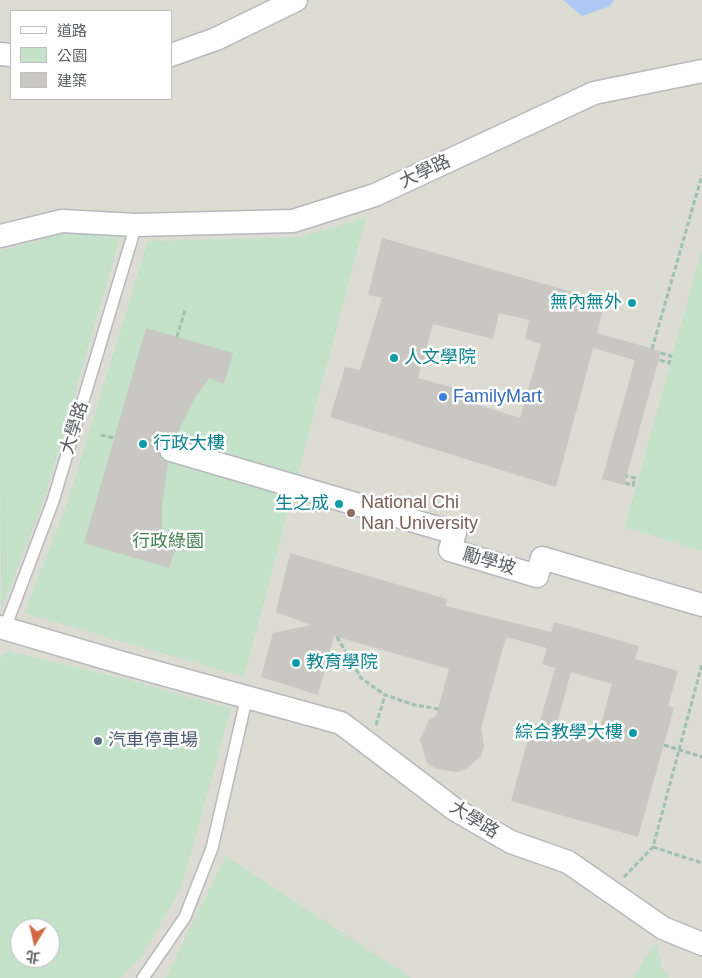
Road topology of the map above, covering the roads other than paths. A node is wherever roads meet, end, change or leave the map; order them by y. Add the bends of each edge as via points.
1 (296, 0) edge
2 (172, 55) edge
3 (702, 70) edge
4 (136, 225) junction
5 (0, 236) edge
6 (172, 450) dead end
7 (702, 605) edge
8 (3, 627) edge
9 (247, 696) junction
10 (702, 944) edge
11 (143, 978) edge

1 - 2 street via 216,38
3 - 4 street, 大學路 via 594,93 375,196 293,221
4 - 5 street, 大學路 via 62,221
4 - 8 lane, 大學路 via 53,501
6 - 7 street, 勵學坡 via 455,533 450,550 502,566 537,576 542,558
8 - 9 street, 大學路
9 - 10 street, 大學路 via 340,723 454,809 511,842 568,862 663,928
9 - 11 lane via 212,848 185,917

